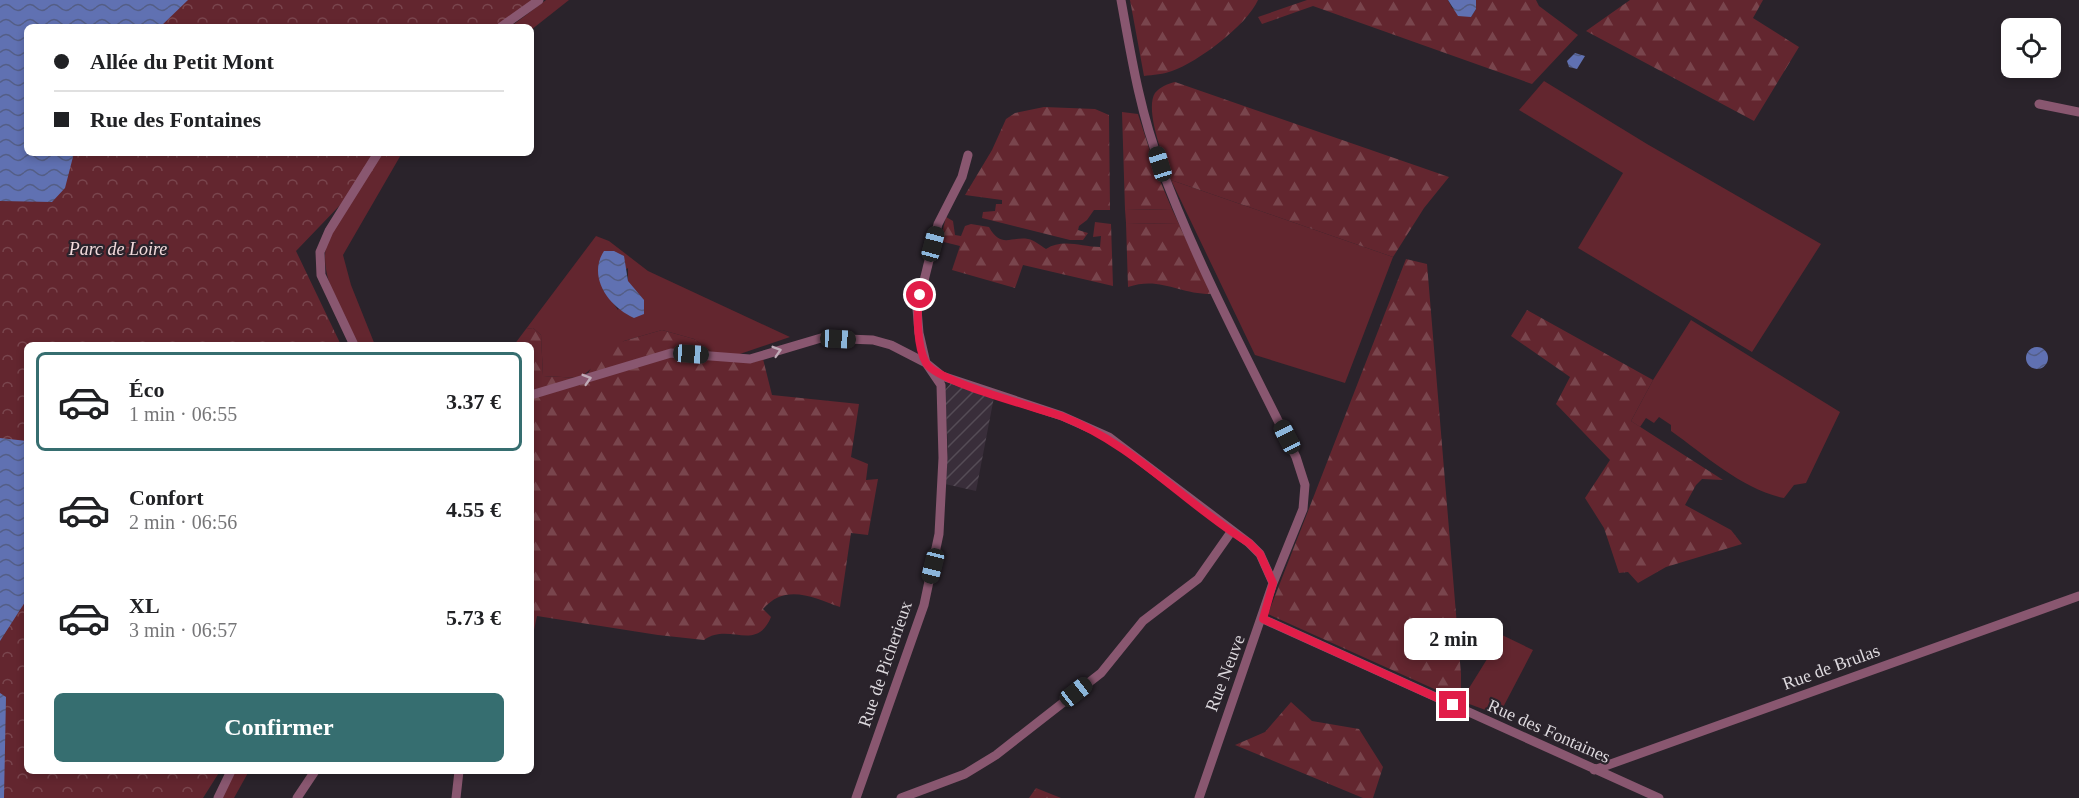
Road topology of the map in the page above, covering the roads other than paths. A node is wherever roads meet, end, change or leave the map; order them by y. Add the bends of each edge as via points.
1 (539, 0) edge
2 (1121, 0) edge
3 (505, 24) edge
4 (2039, 104) dead end
5 (2079, 111) edge
6 (968, 155) dead end
7 (376, 156) edge
8 (353, 342) edge
9 (926, 363) junction
10 (534, 394) edge
11 (1231, 532) junction
12 (1273, 583) junction
13 (2079, 596) edge
14 (1263, 619) junction
15 (1594, 770) junction
16 (230, 774) edge
17 (313, 774) edge
18 (459, 774) edge
19 (218, 798) edge
20 (297, 798) edge
21 (456, 798) edge
22 (856, 798) edge
23 (901, 798) edge
24 (1199, 798) edge
25 (1659, 798) edge

1 - 3 street
2 - 12 street, Rue Neuve via 1141,99 1160,164 1207,274 1303,474 1305,498
4 - 5 street
6 - 9 street via 962,177 938,224 917,309
7 - 8 street via 324,241 319,264
10 -> 9 street via 671,353 750,359 821,338 873,340
9 - 11 street via 942,376 1062,416 1109,437
9 - 22 street, Rue de Picherieux via 941,385 939,534 924,605
11 - 12 street via 1260,554
11 - 23 street via 1198,579 1143,621 1101,673 996,756 965,774
12 - 14 street, Rue Neuve
13 - 15 street, Rue de Brulas
14 - 15 street, Rue des Fontaines
14 - 24 street, Rue Neuve
15 - 25 street, Rue des Fontaines
16 - 19 street
17 - 20 street
18 - 21 street

